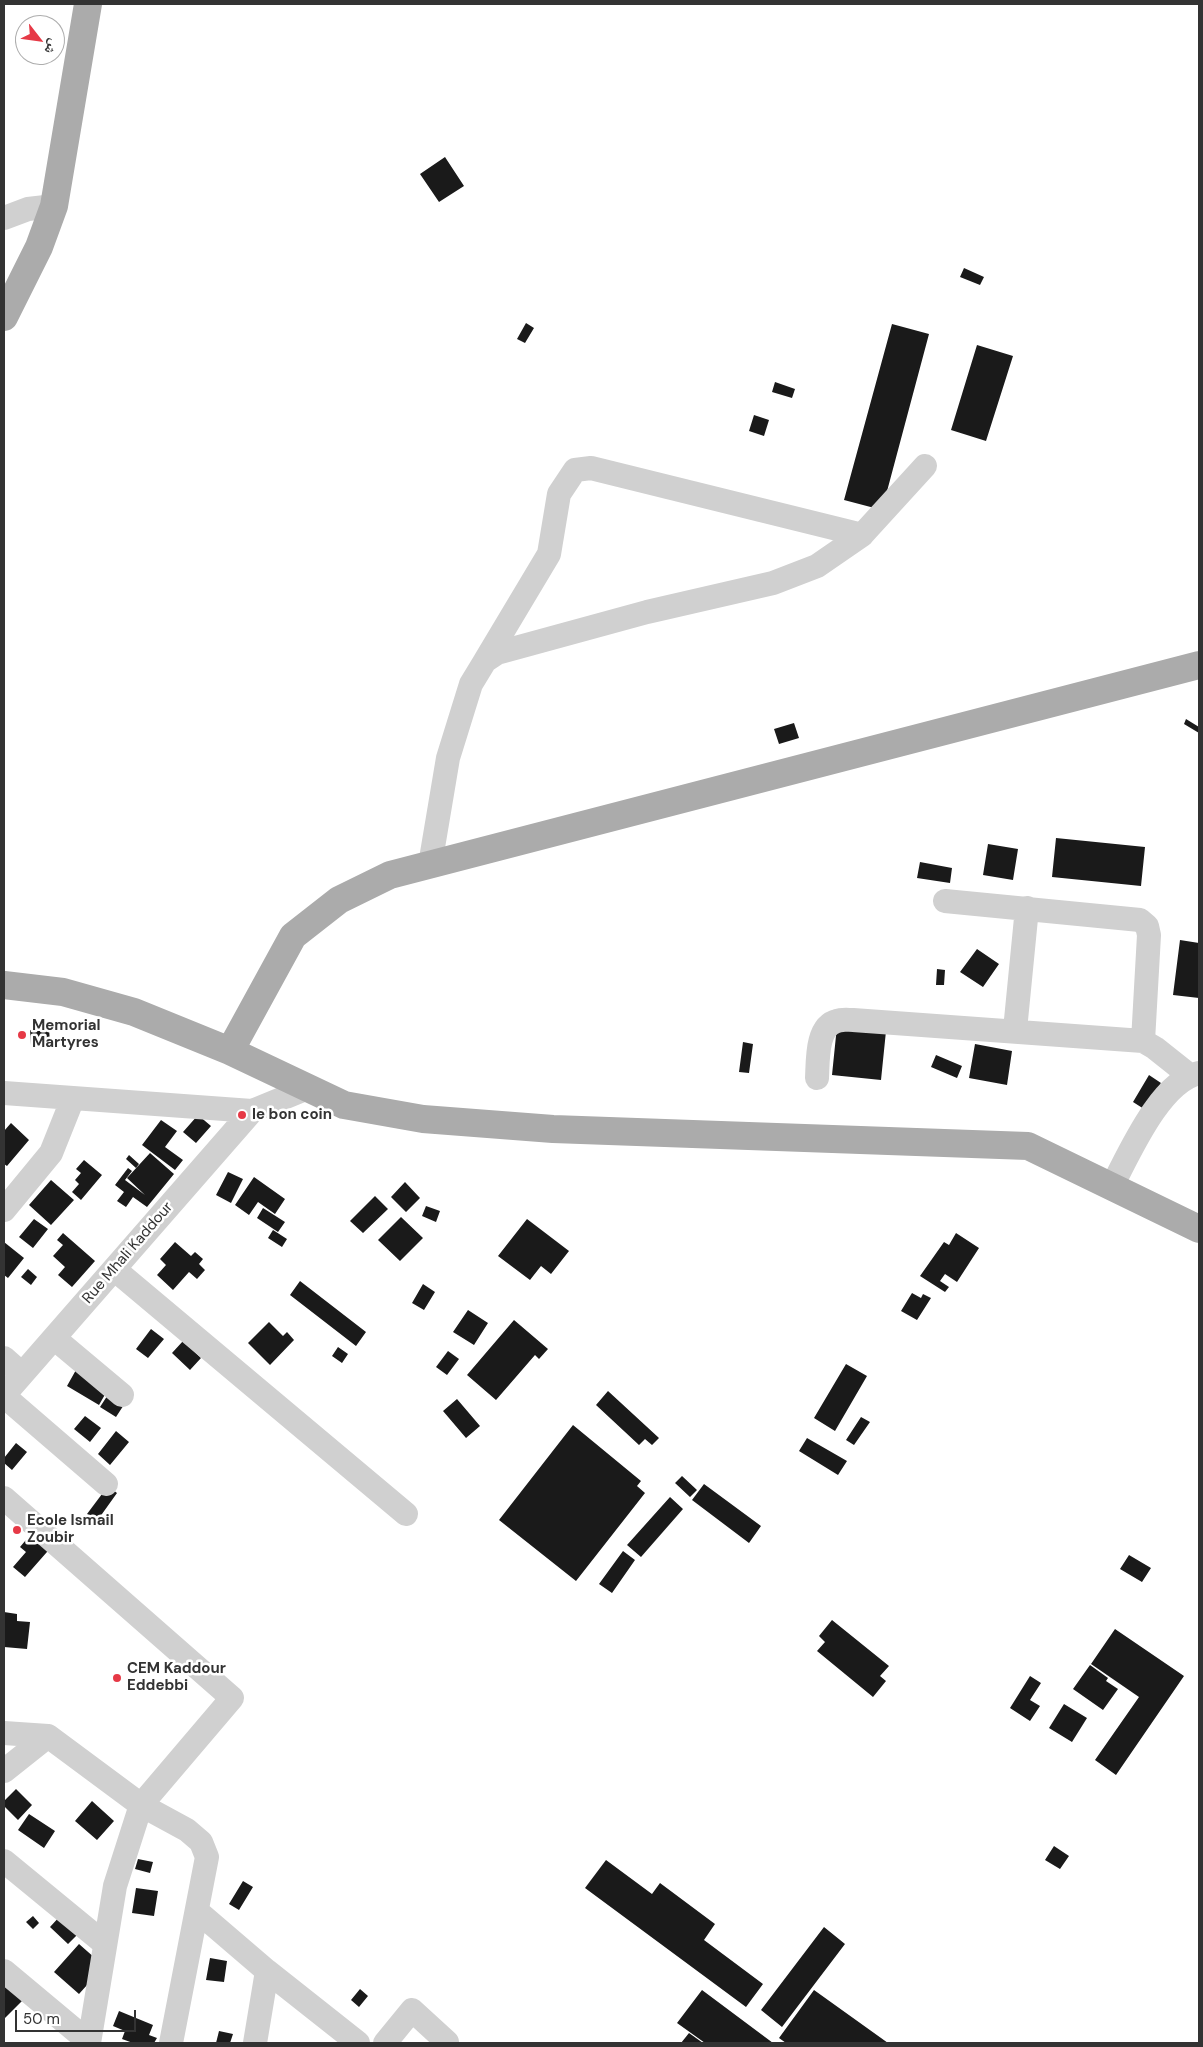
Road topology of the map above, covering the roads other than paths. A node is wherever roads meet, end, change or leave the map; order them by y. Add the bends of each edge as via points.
1 (88, 4) edge
2 (54, 206) junction
3 (4, 218) edge
4 (4, 317) edge
5 (924, 466) dead end
6 (862, 535) junction
7 (485, 661) junction
8 (1199, 666) edge
9 (430, 865) junction
10 (945, 901) dead end
11 (1027, 908) junction
12 (4, 985) edge
13 (1015, 1030) junction
14 (1143, 1041) junction
15 (230, 1050) junction
16 (1194, 1074) edge
17 (817, 1078) dead end
18 (308, 1088) junction
19 (4, 1093) edge
20 (73, 1098) junction
21 (252, 1111) junction
22 (1112, 1186) junction
23 (4, 1210) edge
24 (1199, 1229) edge
25 (114, 1268) junction
26 (54, 1338) junction
27 (4, 1358) edge
28 (22, 1374) junction
29 (122, 1395) dead end
30 (4, 1396) edge
31 (106, 1484) dead end
32 (4, 1498) edge
33 (406, 1514) dead end
34 (4, 1733) edge
35 (48, 1736) junction
36 (4, 1771) edge
37 (141, 1805) junction
38 (4, 1861) edge
39 (197, 1911) junction
40 (106, 1944) junction
41 (4, 1971) edge
42 (267, 1971) junction
43 (89, 2043) edge
44 (171, 2043) edge
45 (255, 2043) edge
46 (358, 2043) edge
47 (385, 2043) edge
48 (446, 2043) edge

1 - 2 main road
2 - 3 street via 28,209
2 - 4 main road via 39,246
5 - 6 street
6 - 7 street via 817,566 773,583 638,615 497,654
6 - 7 street via 591,468 575,470 559,494 549,554
7 - 9 street via 471,684 448,758
8 - 9 main road
9 - 15 main road via 390,875 339,900 293,936
10 - 11 street
11 - 13 street
11 - 14 street via 1128,917 1147,926
12 - 15 main road via 63,992 134,1012
13 - 14 street
13 - 17 street via 836,1020 822,1035
14 - 16 street
15 - 18 main road
16 - 22 street via 1171,1089 1159,1105
18 - 21 street
18 - 22 main road via 344,1105 432,1119 553,1129 1028,1146
19 - 20 street
20 - 21 street
20 - 23 street via 51,1153
21 - 25 street, Rue Mhali Kaddour
22 - 24 main road
25 - 26 street, Rue Mhali Kaddour
25 - 33 street
26 - 28 street, Rue Mhali Kaddour
26 - 29 street
27 - 28 street
28 - 30 street, Rue Mhali Kaddour
30 - 31 street
32 - 37 street via 232,1698
34 - 35 street
35 - 36 street
35 - 37 street
37 - 39 street via 187,1830 201,1842 207,1857
37 - 40 street via 114,1886
38 - 40 street
39 - 42 street
39 - 44 street
40 - 43 street
41 - 43 street
42 - 45 street
42 - 46 street
47 - 48 street via 412,2010

